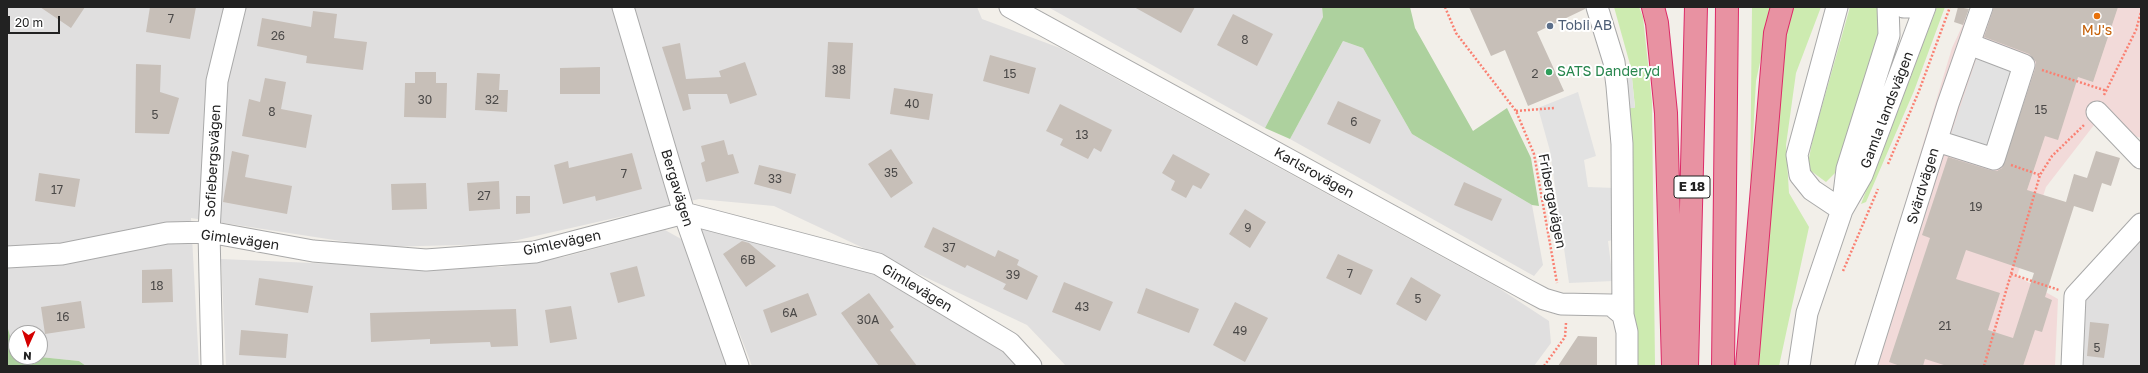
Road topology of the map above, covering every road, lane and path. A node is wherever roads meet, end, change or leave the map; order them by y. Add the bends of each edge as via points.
1 (235, 7) edge
2 (624, 7) edge
3 (1010, 7) edge
4 (1445, 7) edge
5 (1597, 7) edge
6 (1653, 7) edge
7 (1696, 7) edge
8 (1727, 7) edge
9 (1782, 7) edge
10 (1837, 7) edge
11 (1888, 7) edge
12 (1904, 7) edge
13 (1916, 7) edge
14 (1925, 7) edge
15 (1982, 7) edge
16 (2141, 12) edge
17 (1969, 44) junction
18 (2024, 65) junction
19 (2107, 91) junction
20 (1554, 108) dead end
21 (1516, 111) junction
22 (2097, 112) junction
23 (1937, 141) junction
24 (2141, 158) edge
25 (1994, 159) junction
26 (2040, 175) junction
27 (1842, 210) junction
28 (684, 213) junction
29 (2141, 224) edge
30 (209, 232) junction
31 (7, 258) edge
32 (2011, 274) junction
33 (2075, 296) junction
34 (1561, 304) junction
35 (1623, 316) junction
36 (212, 366) edge
37 (738, 366) edge
38 (1032, 366) edge
39 (1544, 366) edge
40 (1627, 366) edge
41 (1673, 366) edge
42 (1687, 366) edge
43 (1723, 366) edge
44 (1747, 366) edge
45 (1799, 366) edge
46 (1866, 366) edge
47 (1984, 366) edge
48 (2072, 366) edge

1 - 30 street, Sofiebergsvägen via 217,81
2 - 28 street, Bergavägen
3 - 34 street, Karlsrovägen via 1527,290
4 - 21 path, Fribergavägen via 1456,33
5 - 35 street via 1614,62 1622,144
6 - 41 highway via 1657,23 1666,113
7 - 42 highway, E 18
8 - 43 highway, E 18
9 - 44 highway via 1775,33
10 - 27 street via 1797,155 1800,175 1812,190
11 - 27 street, Gamla landsvägen via 1889,35 1847,169
12 - 13 street
14 - 27 street, Gamla landsvägen via 1862,175
15 - 17 street, Svärdvägen
16 - 19 path via 2136,30
17 - 18 street
17 - 23 street, Svärdvägen
18 - 19 path
18 - 25 street
19 - 22 path
20 - 21 path
21 - 34 path, Fribergavägen via 1534,154
22 - 24 street
22 - 26 path via 2052,156
23 - 25 street
23 - 46 street, Svärdvägen
25 - 26 path
26 - 32 path
27 - 45 street, Gamla landsvägen via 1807,313
28 - 30 street, Gimlevägen via 535,252 426,260 313,251
28 - 37 street, Bergavägen
28 - 38 street, Gimlevägen via 878,264 1010,343
29 - 33 street
30 - 31 street, Gimlevägen via 167,233 62,254
30 - 36 street, Sofiebergsvägen
32 - 33 path
32 - 47 path
33 - 48 street
34 - 35 street, Karlsrovägen via 1611,305
34 - 39 path, Fribergavägen via 1566,323 1565,337
35 - 40 street via 1627,332

